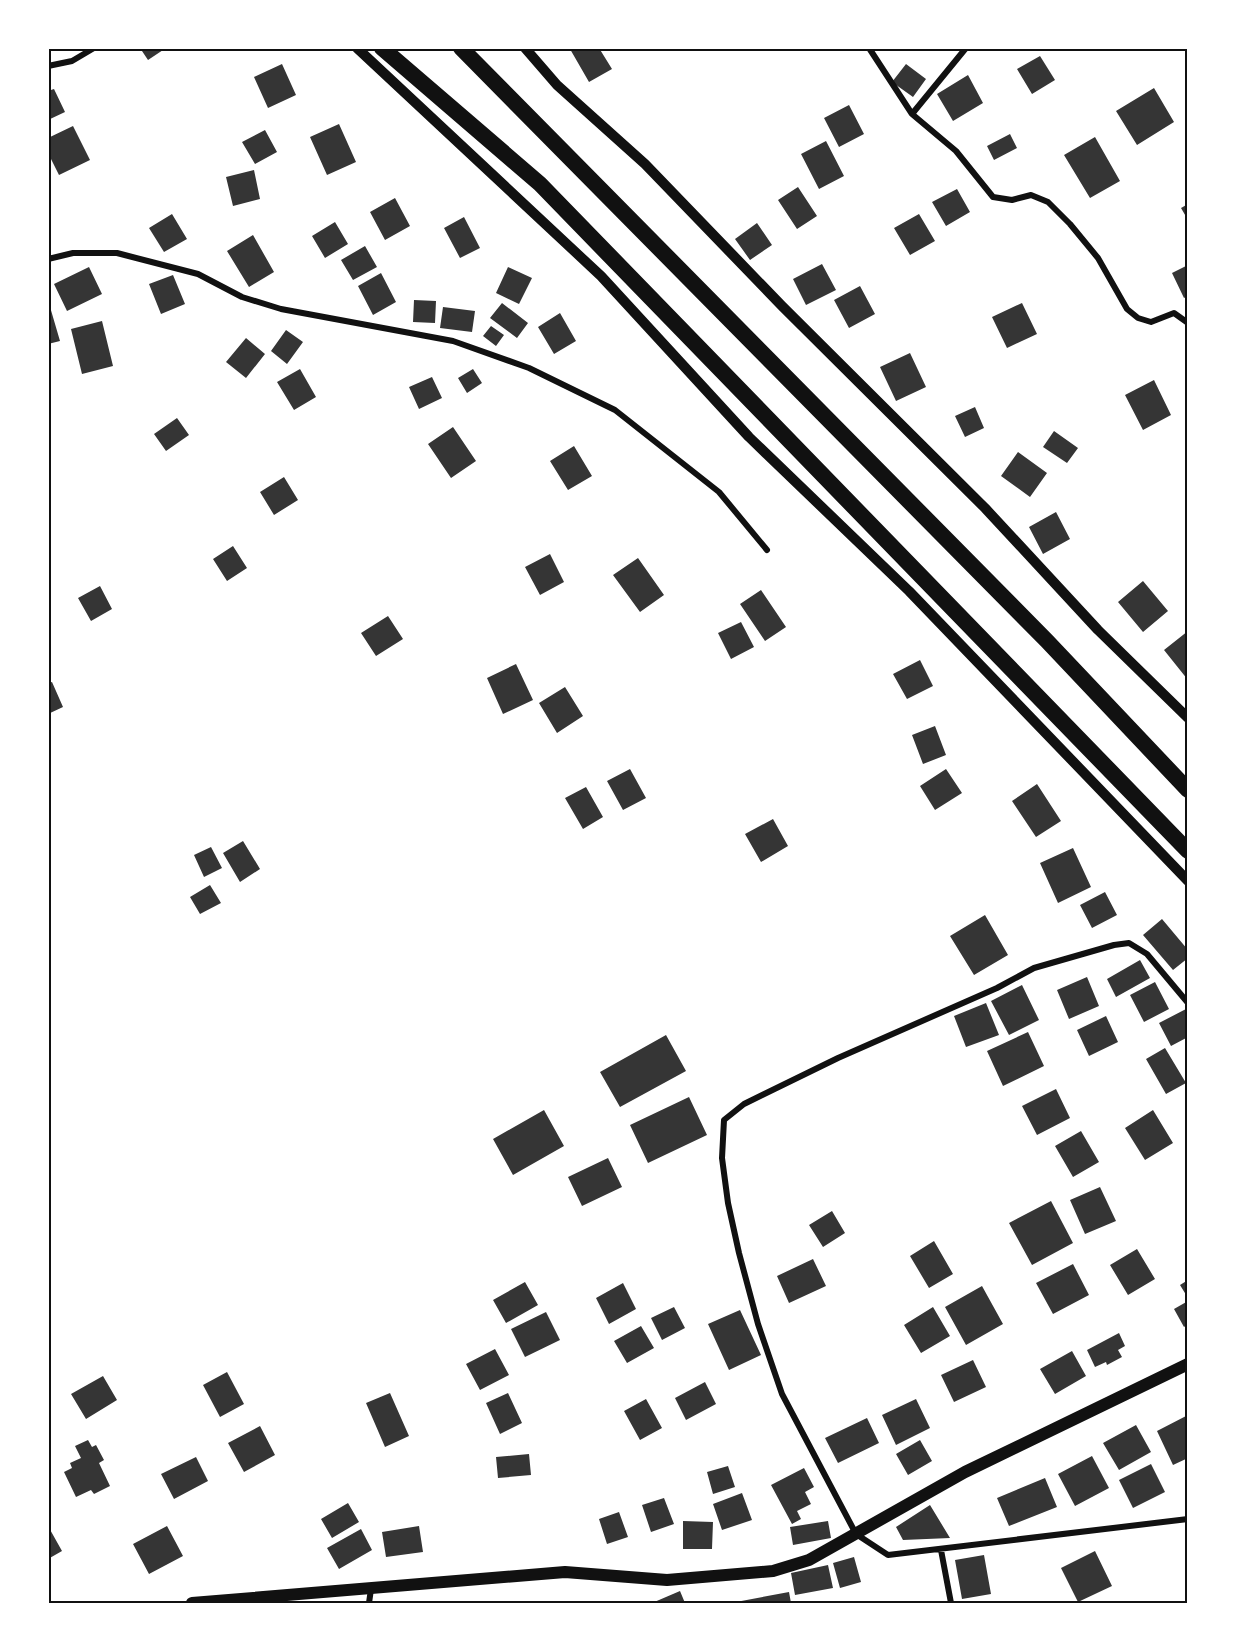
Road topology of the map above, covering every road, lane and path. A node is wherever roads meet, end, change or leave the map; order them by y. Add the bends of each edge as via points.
1 (94, 48) edge
2 (357, 48) edge
3 (382, 48) edge
4 (461, 48) edge
5 (525, 48) edge
6 (868, 48) edge
7 (966, 48) edge
8 (48, 66) edge
9 (912, 114) junction
10 (48, 259) edge
11 (1188, 323) edge
12 (767, 550) dead end
13 (1188, 718) edge
14 (1188, 790) edge
15 (1188, 851) edge
16 (1188, 881) edge
17 (1188, 1003) edge
18 (1188, 1364) edge
19 (1188, 1519) edge
20 (856, 1534) junction
21 (941, 1550) junction
22 (371, 1589) junction
23 (192, 1603) edge
24 (369, 1603) edge
25 (951, 1603) edge

1 - 8 street via 72,61
2 - 16 street via 601,276 749,437 909,591
3 - 15 highway via 540,184
4 - 14 highway via 1047,641
5 - 13 street via 557,85 645,164
6 - 9 street
7 - 9 street
9 - 11 street via 956,151 993,197 1012,200 1031,195 1048,202 1098,258 1127,309 1138,318 1151,321 1174,313
10 - 12 street via 73,253 117,253 198,274 242,297 281,309 453,340 529,368 615,410 719,492
17 - 20 street via 1147,954 1129,943 1114,945 1034,968 754,1099 724,1120 722,1158 728,1203 758,1324 782,1394
18 - 20 main road via 965,1473
19 - 21 street
20 - 21 street via 888,1555
20 - 22 main road via 809,1560 773,1571 667,1580 565,1572
21 - 25 street
22 - 23 main road
22 - 24 street

